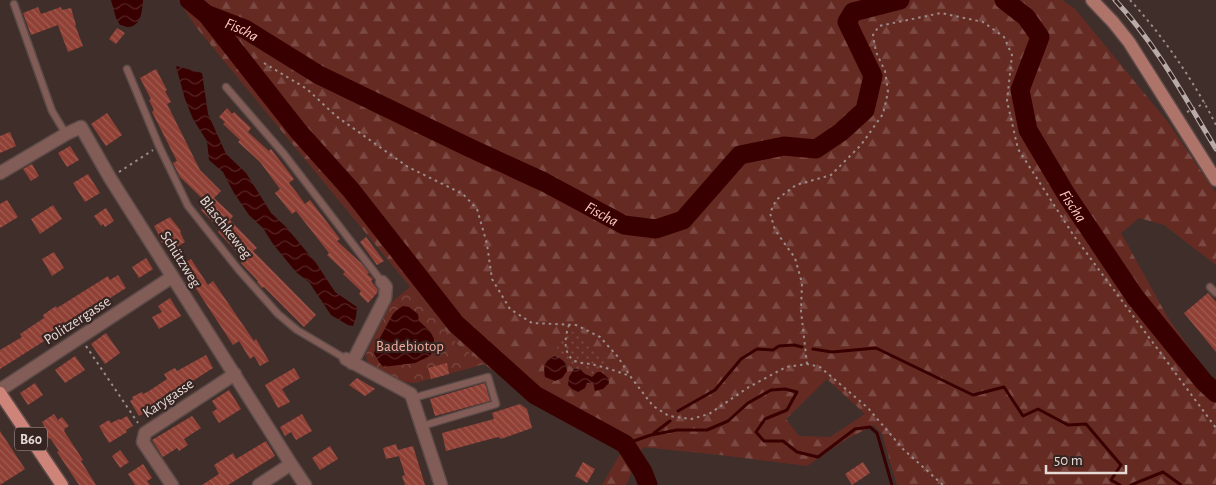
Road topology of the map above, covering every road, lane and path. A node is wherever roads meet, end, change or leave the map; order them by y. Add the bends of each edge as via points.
1 (1092, 0) edge
2 (1130, 0) edge
3 (14, 4) dead end
4 (264, 62) dead end
5 (127, 69) dead end
6 (226, 86) dead end
7 (1205, 103) junction
8 (1176, 118) junction
9 (1216, 124) edge
10 (66, 134) junction
11 (159, 146) junction
12 (0, 172) edge
13 (110, 178) junction
14 (1216, 180) edge
15 (172, 277) junction
16 (382, 282) joint
17 (1210, 287) dead end
18 (1216, 294) edge
19 (569, 325) junction
20 (80, 337) junction
21 (349, 361) junction
22 (806, 364) junction
23 (235, 374) junction
24 (630, 376) junction
25 (0, 391) edge
26 (413, 398) junction
27 (422, 426) junction
28 (1216, 428) edge
29 (145, 433) junction
30 (291, 464) junction
31 (62, 485) edge
32 (172, 485) edge
33 (259, 485) edge
34 (305, 485) edge
35 (441, 485) edge
36 (943, 485) edge

1 - 8 main road via 1129,42
2 - 7 path via 1162,38
3 - 10 lane via 52,112
4 - 19 path via 307,89 336,116 408,167 463,194 477,209 492,279 510,309 532,323
5 - 11 lane, Blaschkeweg
6 - 16 lane via 284,154
7 - 8 path
7 - 9 path
8 - 14 main road
10 - 12 street
10 - 13 street, Schützweg via 81,128
11 - 13 path
11 - 21 lane, Blaschkeweg via 188,206 244,276 297,330
13 - 15 street, Schützweg
15 - 20 street, Politzergasse
15 - 23 street, Schützweg
16 - 21 street via 386,287 385,298
17 - 18 lane
19 - 24 path via 576,325 600,337
19 - 24 path via 565,344 569,355 576,361
20 - 25 street, Politzergasse
20 - 29 path
21 - 26 street, Blaschkeweg
22 - 24 path via 786,368 749,387 709,414 691,419 669,416 652,406
22 - 28 path via 802,283 795,258 775,230 770,213 776,200 796,185 831,176 861,145 883,114 888,92 886,70 876,52 873,35 879,26 941,13 983,22 1004,37 1012,54 1007,101 1018,149 1074,236
22 - 36 path via 820,367 868,408 903,448
23 - 29 street, Karygasse
23 - 30 street, Schützweg
25 - 31 main road, B60
26 - 27 street
26 - 27 lane via 488,377 496,404
27 - 35 street
29 - 32 street, Karygasse via 143,442
30 - 33 street
30 - 34 street, Schützweg

